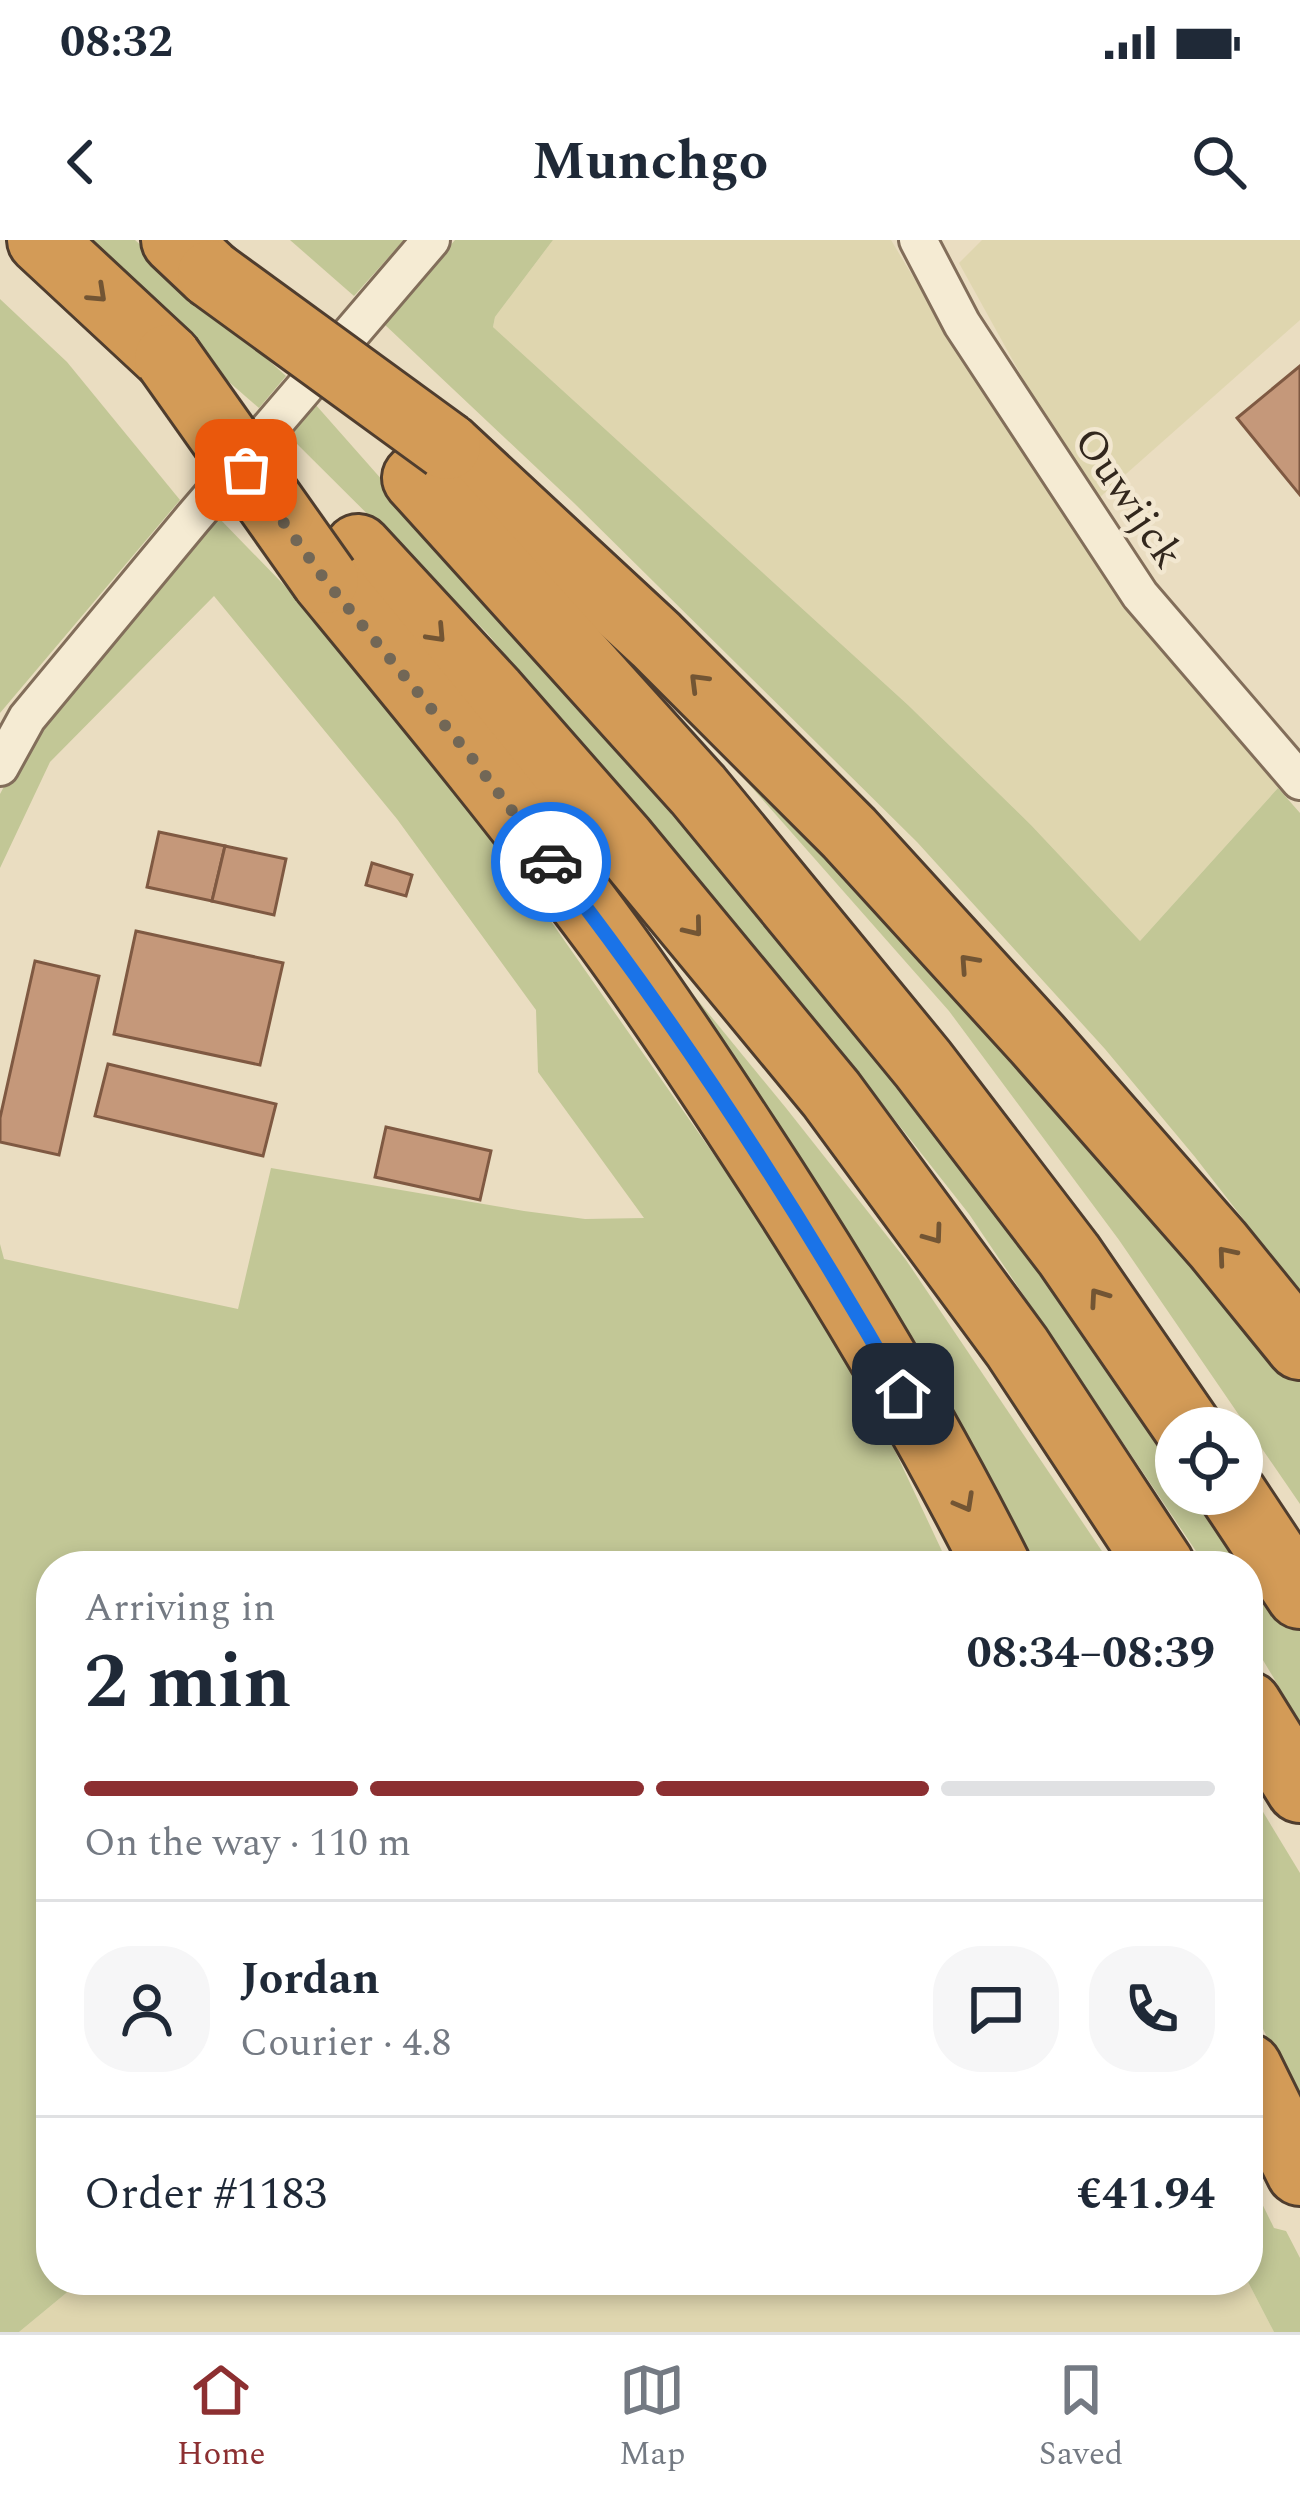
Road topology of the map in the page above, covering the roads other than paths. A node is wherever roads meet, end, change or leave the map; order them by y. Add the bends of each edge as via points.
1 (41, 240) edge
2 (431, 240) edge
3 (917, 240) edge
4 (193, 257) edge
5 (432, 462) junction
6 (341, 564) junction
7 (0, 767) edge
8 (1300, 782) edge
9 (1300, 1346) edge
10 (1174, 1407) edge
11 (1248, 1515) edge
12 (990, 1551) edge
13 (1151, 1551) edge
14 (1300, 1595) edge
15 (1263, 1730) edge
16 (1300, 1789) edge
17 (1263, 2097) edge
18 (1300, 2172) edge

1 -> 6 highway, bridge via 162,353
2 - 7 street via 27,718
3 - 8 street, Ouwijck via 962,324 1140,595
4 - 5 highway, bridge
9 -> 5 highway via 849,833 656,640
10 -> 5 highway via 923,1064
6 -> 12 highway via 781,1190
6 -> 13 highway via 493,694 831,1094 1017,1347
11 - 14 highway
15 - 16 highway
17 - 18 highway

